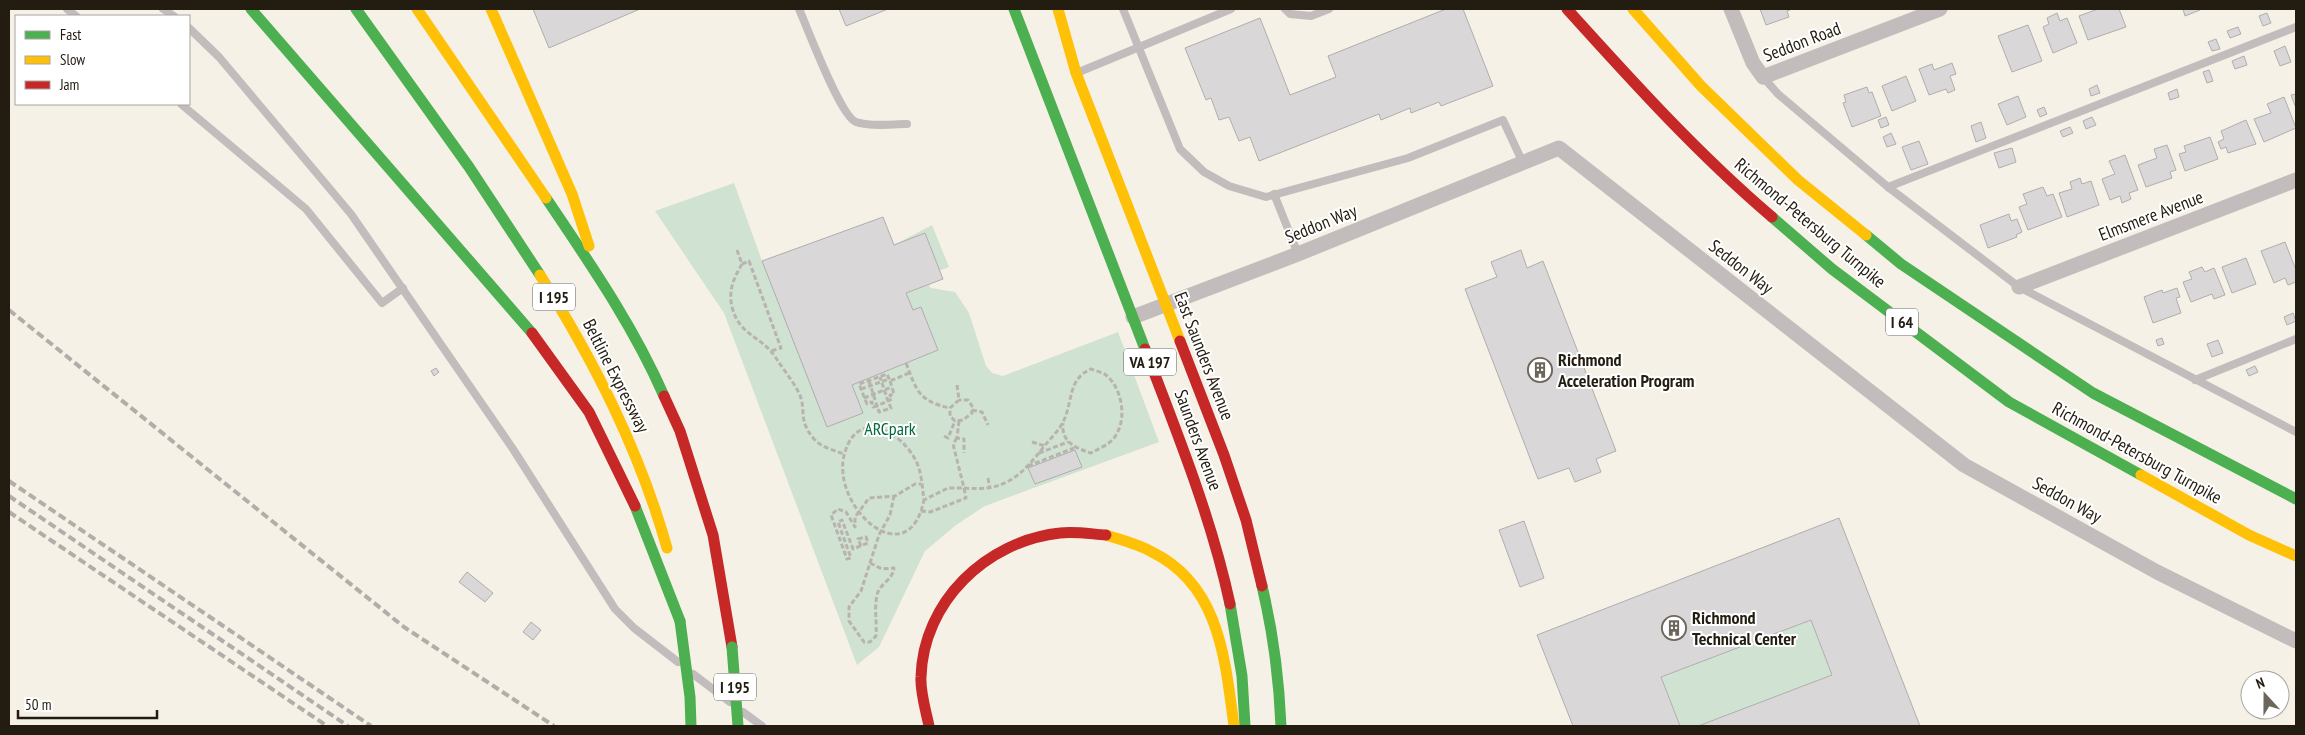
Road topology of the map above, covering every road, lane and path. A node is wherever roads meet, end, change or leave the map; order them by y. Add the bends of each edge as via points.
1 (251, 9) edge
2 (356, 9) edge
3 (417, 9) edge
4 (491, 9) edge
5 (799, 9) edge
6 (1014, 9) edge
7 (1058, 9) edge
8 (1123, 9) edge
9 (1231, 9) edge
10 (1285, 9) edge
11 (1329, 9) edge
12 (1567, 9) edge
13 (1633, 9) edge
14 (1731, 9) edge
15 (1940, 9) edge
16 (2296, 27) edge
17 (190, 29) edge
18 (1138, 48) junction
19 (1076, 73) junction
20 (1763, 77) junction
21 (182, 105) edge
22 (907, 124) dead end
23 (1523, 163) junction
24 (2296, 180) edge
25 (1888, 187) junction
26 (1274, 194) junction
27 (737, 250) dead end
28 (1298, 254) junction
29 (742, 264) junction
30 (600, 278) junction
31 (2019, 287) junction
32 (403, 288) junction
33 (1165, 305) junction
34 (1133, 317) junction
35 (2296, 339) edge
36 (771, 351) junction
37 (906, 363) dead end
38 (909, 373) junction
39 (880, 376) junction
40 (889, 380) junction
41 (2195, 380) junction
42 (869, 381) junction
43 (880, 382) junction
44 (957, 385) dead end
45 (870, 386) junction
46 (892, 387) junction
47 (861, 389) junction
48 (884, 390) junction
49 (873, 394) junction
50 (864, 398) junction
51 (959, 400) junction
52 (888, 401) junction
53 (877, 406) junction
54 (950, 408) junction
55 (972, 410) junction
56 (957, 420) junction
57 (1063, 423) junction
58 (988, 425) dead end
59 (2296, 432) edge
60 (944, 436) dead end
61 (957, 438) junction
62 (1032, 442) dead end
63 (1069, 442) junction
64 (1045, 446) junction
65 (1074, 448) junction
66 (964, 453) dead end
67 (844, 454) junction
68 (1038, 454) junction
69 (1027, 466) junction
70 (988, 478) dead end
71 (922, 484) junction
72 (964, 488) junction
73 (990, 489) junction
74 (894, 496) junction
75 (2296, 499) edge
76 (924, 500) junction
77 (922, 511) junction
78 (859, 513) junction
79 (882, 532) junction
80 (861, 546) dead end
81 (2296, 556) edge
82 (870, 563) junction
83 (680, 621) junction
84 (2296, 641) edge
85 (691, 726) edge
86 (738, 726) edge
87 (762, 726) edge
88 (929, 726) edge
89 (1234, 726) edge
90 (1245, 726) edge
91 (1281, 726) edge

1 - 83 main road via 534,335 584,404 626,485
2 - 83 main road, Beltline Expressway / I 195 via 476,178 582,341 624,424 659,517 675,580
3 - 30 main road, Beltline Expressway / I 195
4 - 30 main road via 572,194
5 - 22 lane via 848,117 856,122
6 - 34 main road, Saunders Avenue / VA 197
7 - 19 main road, East Saunders Avenue / VA 197
8 - 18 lane
9 - 18 lane
10 - 11 lane via 1290,14 1311,16
12 - 81 main road, Richmond-Petersburg Turnpike / I 64 via 1626,74 1746,195 1832,269 2001,397 2249,535
13 - 75 main road, Richmond-Petersburg Turnpike via 1702,86 1798,180 1901,264 2093,393
14 - 20 street via 1753,63
15 - 20 street, Seddon Road
16 - 25 lane
17 - 32 lane via 219,57 351,214
18 - 19 lane
18 - 26 lane via 1180,149 1204,172 1229,186 1266,197
19 - 33 main road, East Saunders Avenue / VA 197
20 - 25 lane via 1778,94
21 - 32 lane via 306,209 382,303
23 - 26 lane via 1503,120 1408,158
23 - 28 street, Seddon Way
23 - 84 street, Seddon Way via 1559,148 1964,465 2157,572
24 - 31 street, Elmsmere Avenue
25 - 31 lane
26 - 28 lane
27 - 29 path
28 - 33 street, Seddon Way
29 - 36 path via 731,289 732,306 741,329
29 - 36 path via 749,261 781,348
30 - 86 main road, Beltline Expressway / I 195, bridge via 646,355 680,431 713,535 732,647
31 - 41 lane
32 - 87 lane via 528,472 615,608 634,628
33 - 34 street, Seddon Way
33 - 91 main road, East Saunders Avenue / VA 197 via 1224,455 1256,551 1275,652
34 - 90 main road, Saunders Avenue / VA 197 via 1192,469 1221,560 1238,641
35 - 41 lane
36 - 67 path via 800,394 802,418 807,430 825,448
37 - 38 path
38 - 40 path
38 - 54 path via 925,400
39 - 40 path via 887,374
39 - 42 path
39 - 43 path
40 - 43 path
40 - 46 path
41 - 59 lane
42 - 45 path
42 - 47 path via 859,384
43 - 45 path
43 - 48 path
44 - 51 path
45 - 47 path
45 - 49 path
46 - 48 path
46 - 52 path via 894,394
47 - 50 path
48 - 49 path
48 - 52 path
49 - 50 path
49 - 53 path
50 - 53 path via 867,404 872,402 873,407
51 - 54 path
51 - 55 path via 968,400
52 - 53 path
52 - 53 path via 891,408 879,412
54 - 56 path via 950,416
55 - 56 path via 963,420
55 - 58 path via 982,412
56 - 60 path via 948,438
56 - 61 path
57 - 63 path via 1062,430
57 - 64 path
57 - 65 path via 1072,389 1080,374 1091,369 1105,374 1116,386 1123,417 1116,436 1091,453
61 - 66 path via 964,439
61 - 72 path via 953,444
62 - 64 path
63 - 65 path
63 - 68 path
64 - 68 path
65 - 69 path
67 - 71 path via 856,432 866,427 884,429 898,438 915,459
67 - 78 path via 849,496
68 - 69 path
69 - 73 path via 1013,480
70 - 73 path
71 - 74 path via 914,484
71 - 76 path
72 - 73 path
72 - 76 path via 948,488
72 - 77 path via 966,498 930,512
74 - 78 path via 869,498
74 - 79 path
76 - 77 path
77 - 79 path via 910,530 895,535
78 - 79 path
78 - 80 path via 855,517 856,527 846,512 838,509 831,515 847,560 851,558 838,522 842,520 853,549
79 - 82 path
82 - 82 path via 861,591 849,607 848,615 855,632 864,642 870,642 876,636 877,595 880,587 894,574 894,568 882,569
83 - 85 main road, Beltline Expressway / I 195, bridge
88 - 89 main road via 924,700 924,655 928,635 947,597 964,576 986,558 1042,534 1072,530 1100,532 1142,546 1162,557 1195,585 1211,613 1222,643

